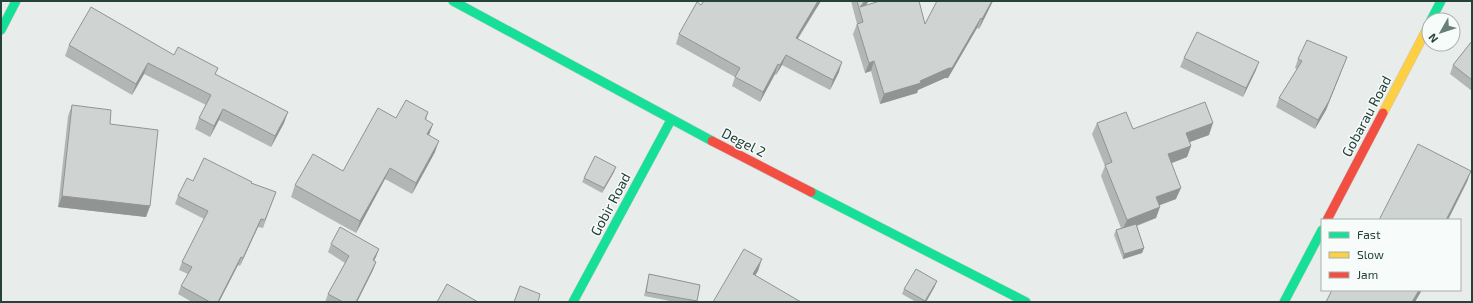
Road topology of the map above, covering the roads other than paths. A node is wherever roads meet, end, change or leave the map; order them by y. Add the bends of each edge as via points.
1 (16, 1) edge
2 (453, 1) edge
3 (1441, 1) edge
4 (1435, 12) edge
5 (1, 30) edge
6 (1421, 40) edge
7 (671, 120) junction
8 (1328, 219) edge
9 (1321, 232) edge
10 (574, 302) edge
11 (1026, 302) edge
12 (1284, 302) edge

1 - 5 street
2 - 7 street, Degel 2
3 - 4 street
6 - 8 street, Gobarau Road
7 - 10 street, Gobir Road
7 - 11 street, Degel 2
9 - 12 street

